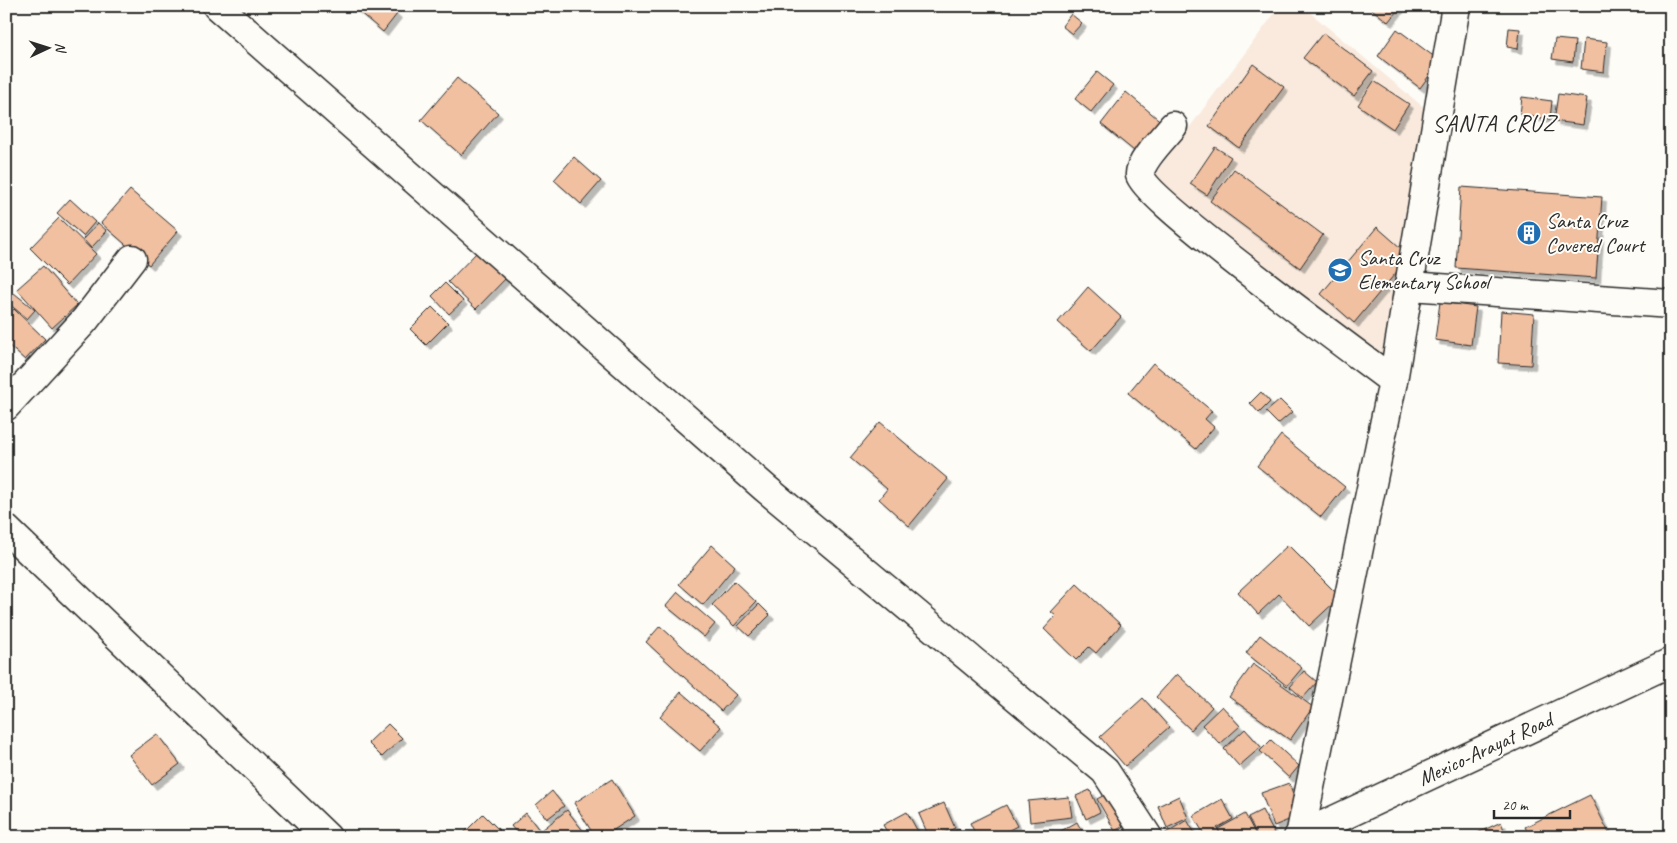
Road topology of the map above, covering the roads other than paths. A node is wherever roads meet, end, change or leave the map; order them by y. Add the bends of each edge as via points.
1 (217, 6) edge
2 (1456, 6) edge
3 (1173, 126) dead end
4 (132, 260) dead end
5 (1410, 286) junction
6 (1671, 304) edge
7 (1394, 381) junction
8 (6, 406) edge
9 (6, 529) edge
10 (1671, 662) edge
11 (1299, 836) edge
12 (327, 837) edge
13 (1148, 837) edge

1 - 13 street via 765,488 1105,771
2 - 5 street
3 - 7 street via 1142,164 1140,175 1147,186 1180,217
4 - 8 street via 85,320
5 - 6 street
5 - 7 street
7 - 11 street
9 - 12 street
10 - 11 street, Mexico-Arayat Road

